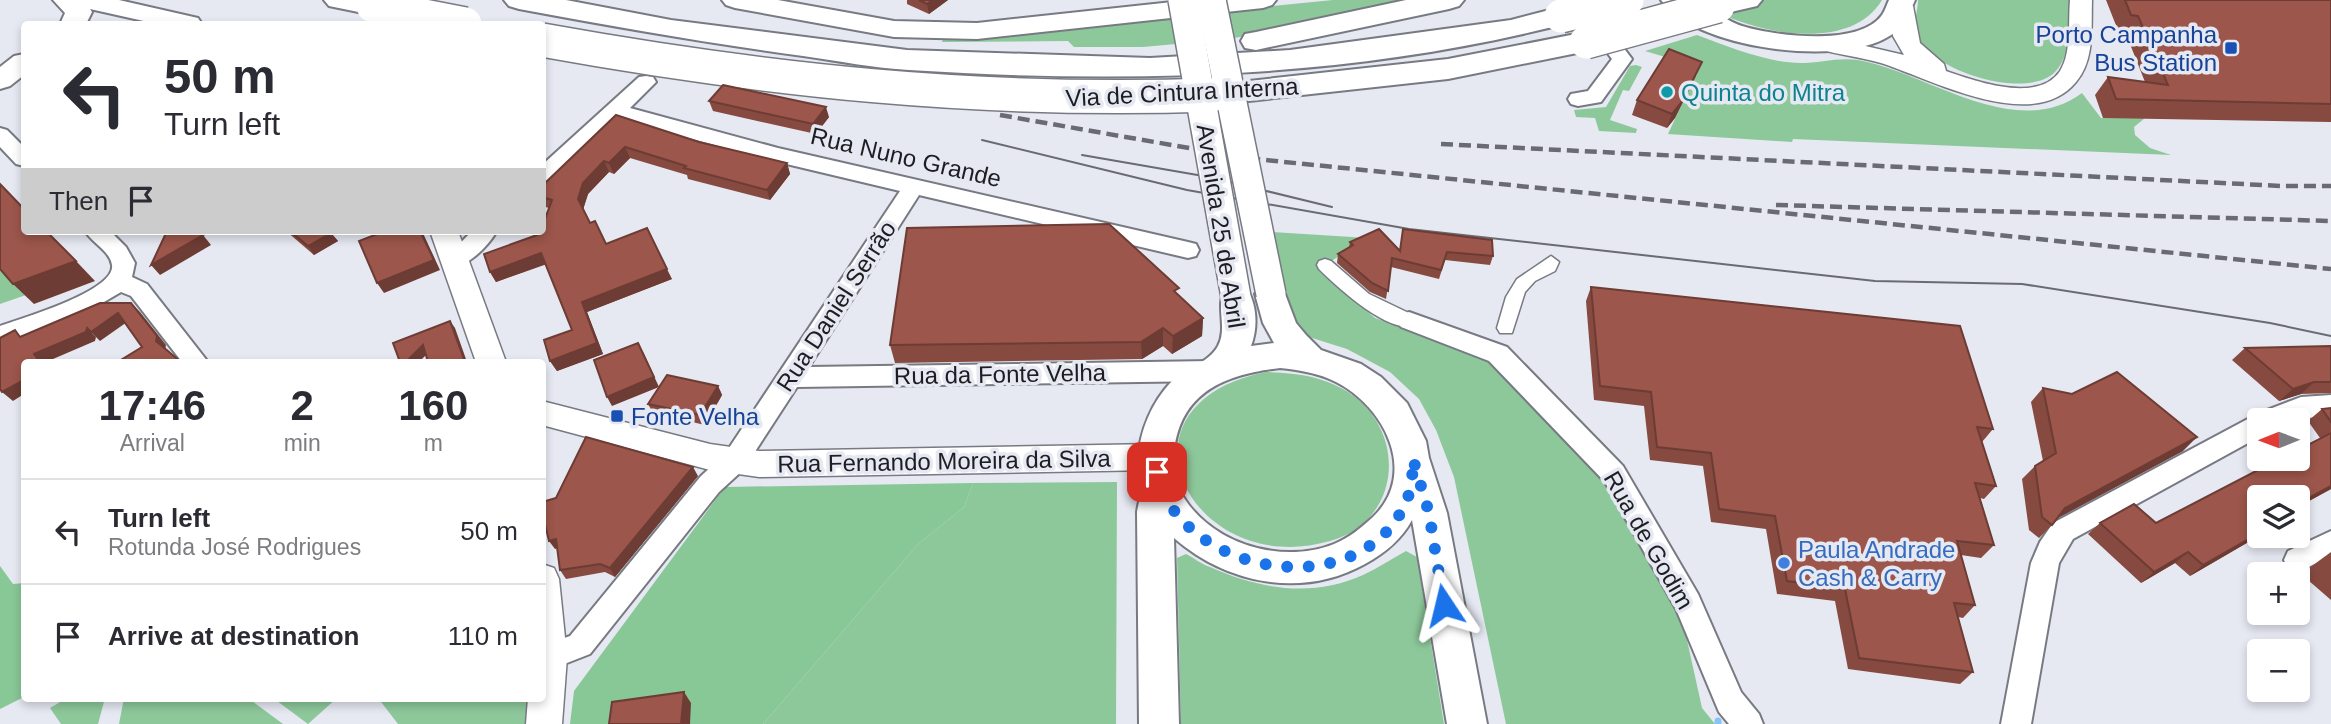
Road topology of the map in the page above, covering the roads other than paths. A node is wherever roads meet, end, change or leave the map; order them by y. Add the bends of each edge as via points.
1 (66, 0) edge
2 (86, 0) edge
3 (339, 0) edge
4 (456, 0) edge
5 (519, 0) edge
6 (1059, 0) edge
7 (1101, 0) edge
8 (1183, 0) edge
9 (1211, 0) edge
10 (1263, 0) edge
11 (1449, 0) edge
12 (1627, 0) edge
13 (1674, 0) edge
14 (756, 2) edge
15 (1732, 2) edge
16 (2080, 2) edge
17 (1902, 3) edge
18 (1570, 8) edge
19 (126, 11) junction
20 (1139, 13) junction
21 (76, 21) edge
22 (85, 21) edge
23 (174, 21) edge
24 (432, 21) edge
25 (449, 21) edge
26 (958, 30) junction
27 (546, 41) edge
28 (1827, 44) junction
29 (21, 64) edge
30 (1097, 66) junction
31 (0, 80) edge
32 (1210, 80) junction
33 (646, 82) dead end
34 (1956, 83) junction
35 (1578, 99) dead end
36 (614, 111) junction
37 (0, 135) edge
38 (21, 156) edge
39 (546, 174) edge
40 (915, 185) junction
41 (99, 235) edge
42 (445, 235) edge
43 (481, 235) edge
44 (1188, 250) dead end
45 (455, 260) junction
46 (1551, 262) dead end
47 (1325, 265) dead end
48 (121, 282) junction
49 (1409, 321) joint
50 (1507, 328) dead end
51 (0, 336) edge
52 (194, 359) edge
53 (490, 359) edge
54 (1310, 359) junction
55 (1217, 368) junction
56 (790, 377) junction
57 (2331, 405) edge
58 (2298, 408) edge
59 (546, 414) edge
60 (2247, 431) edge
61 (1413, 459) junction
62 (734, 462) junction
63 (1157, 472) junction
64 (2331, 543) edge
65 (2298, 559) dead end
66 (546, 624) edge
67 (549, 657) junction
68 (546, 697) edge
69 (546, 702) edge
70 (544, 724) edge
71 (1159, 724) edge
72 (1466, 724) edge
73 (1748, 724) edge
74 (2015, 724) edge

1 - 21 main road via 79,12
2 - 19 main road
3 - 25 highway, bridge
4 - 24 main road
5 - 30 highway, Via de Cintura Interna via 671,29 907,61
6 - 26 main road via 1031,12
7 - 20 main road via 1118,12
8 - 55 main road, Avenida 25 de Abril, bridge via 1236,297 1239,337
9 - 54 main road, Avenida 25 de Abril, bridge via 1276,318 1282,332
10 - 20 main road
11 - 30 highway via 1258,41 1134,55
12 - 18 highway, Via de Cintura Interna, bridge
13 - 28 main road via 1734,32 1775,42
14 - 26 main road via 894,30
15 - 32 highway, Via de Cintura Interna, bridge via 1586,42 1448,69
16 - 34 street via 2072,69 2053,89 2011,95
17 - 28 main road via 1888,24 1872,34
17 - 34 street via 1902,31 1908,46
18 - 32 highway, Via de Cintura Interna via 1511,29 1290,60
18 - 35 street via 1622,59 1594,96
19 - 22 main road
19 - 23 main road
20 - 26 main road
27 - 32 highway, Via de Cintura Interna, bridge via 814,83 1053,99
28 - 34 street via 1875,54
29 - 31 main road
30 - 32 highway, Via de Cintura Interna via 1150,68
33 - 36 street
36 - 39 street
36 - 40 street, Rua Nuno Grande
37 - 38 street
40 - 44 street, Rua Nuno Grande
40 - 56 street, Rua Daniel Serrão
41 - 48 street via 122,261 125,273
42 - 45 street
43 - 45 street
45 - 53 street
46 - 50 street via 1525,277 1518,287
47 - 49 street via 1360,298
48 - 51 street via 103,296
48 - 52 street via 139,290
49 - 73 street, Rua de Godim via 1500,350 1623,486 1688,603 1730,702
54 - 55 main road via 1261,356
54 - 61 main road via 1368,385 1405,431
55 - 56 street, Rua da Fonte Velha
55 - 63 main road via 1196,379 1175,399 1161,424
56 - 62 street, Rua Daniel Serrão
57 - 58 street
59 - 62 street, Rua Fernando Moreira da Silva
60 - 74 street via 2063,531 2045,564
61 - 63 main road via 1410,489 1397,518 1374,542 1343,559 1306,568 1267,566 1230,556 1198,537 1173,511
61 - 72 main road via 1429,513
62 - 63 street, Rua Fernando Moreira da Silva
62 - 67 street via 710,484 580,645
63 - 71 main road
64 - 65 street
66 - 67 street
67 - 68 street
69 - 70 street

